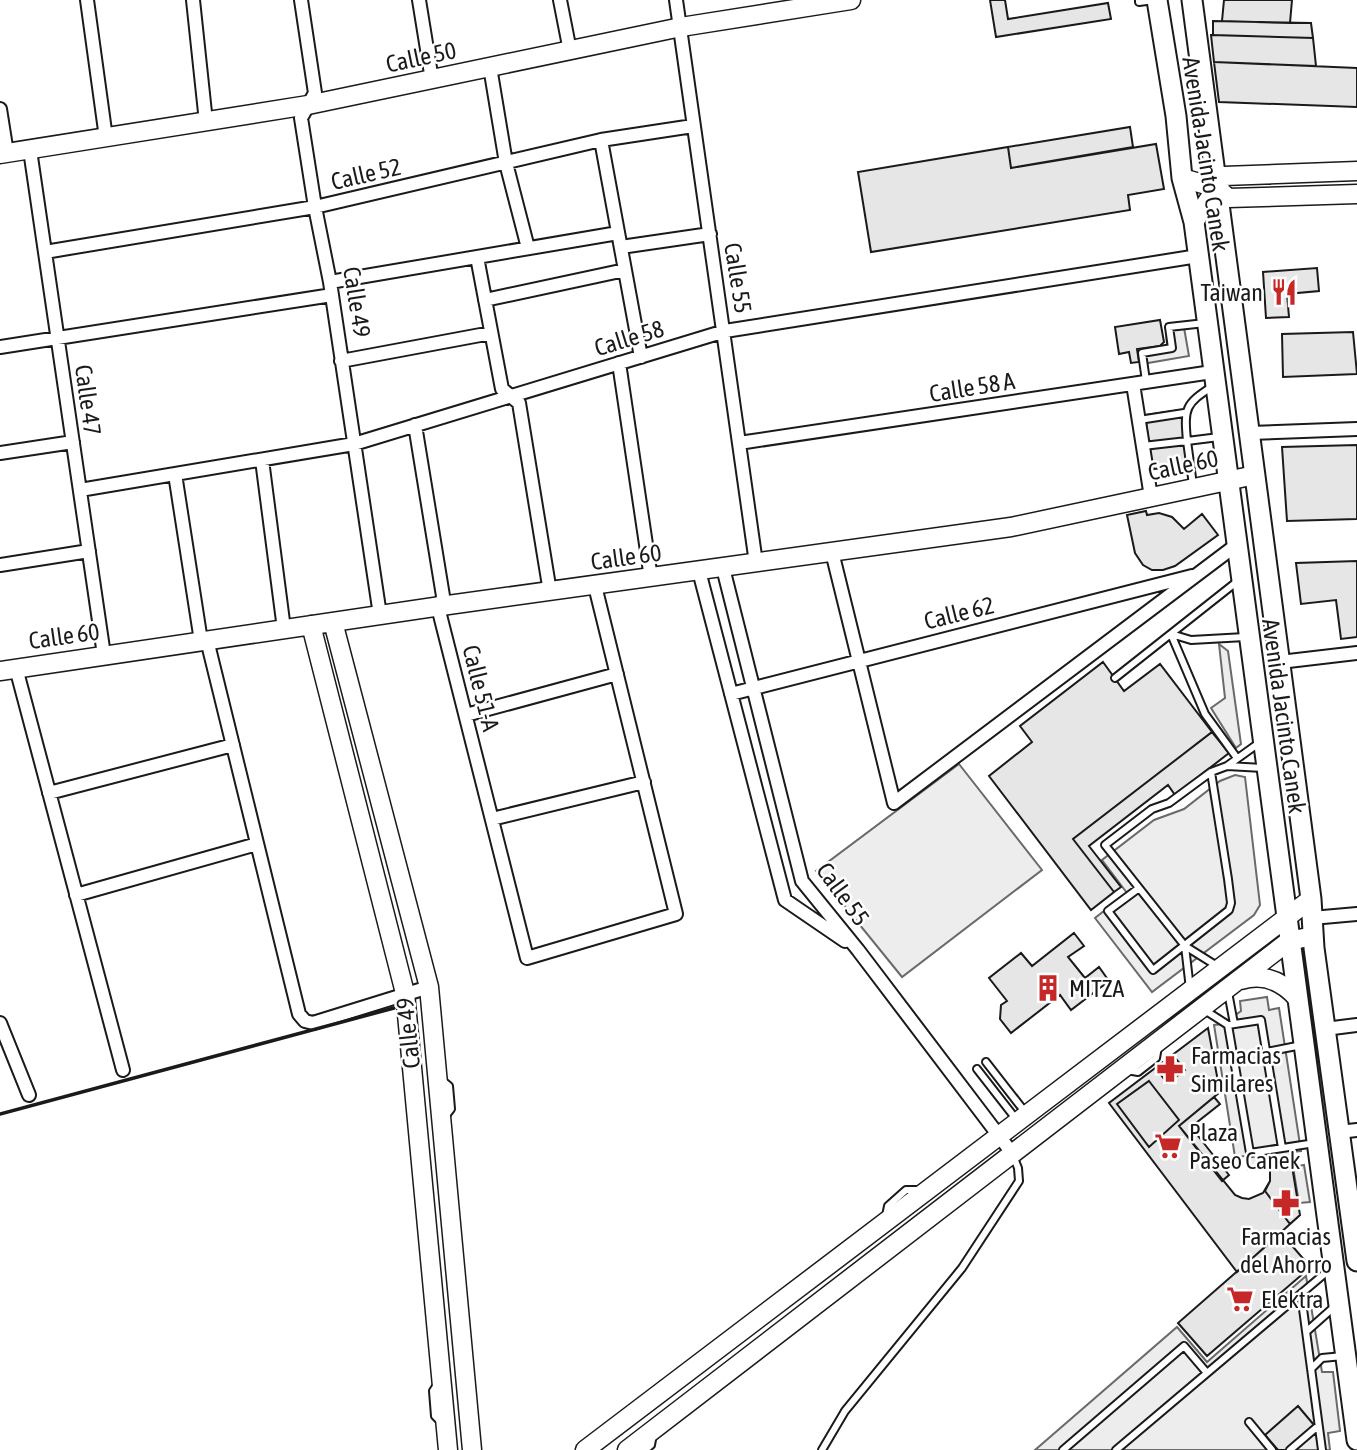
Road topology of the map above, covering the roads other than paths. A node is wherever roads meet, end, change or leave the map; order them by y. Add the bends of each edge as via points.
1 (87, 0) edge
2 (193, 0) edge
3 (301, 0) edge
4 (419, 0) edge
5 (560, 0) edge
6 (676, 0) edge
7 (851, 0) edge
8 (1139, 0) edge
9 (1155, 0) edge
10 (1192, 0) edge
11 (797, 4) edge
12 (681, 27) junction
13 (570, 51) junction
14 (490, 67) junction
15 (432, 80) junction
16 (308, 105) junction
17 (0, 109) edge
18 (206, 122) junction
19 (693, 126) junction
20 (106, 138) junction
21 (601, 140) junction
22 (30, 150) junction
23 (4, 154) edge
24 (506, 163) junction
25 (1357, 171) edge
26 (1182, 178) junction
27 (1217, 188) junction
28 (1357, 194) edge
29 (315, 207) junction
30 (1194, 222) junction
31 (618, 233) junction
32 (710, 234) junction
33 (621, 247) junction
34 (528, 248) junction
35 (45, 252) junction
36 (1198, 256) junction
37 (477, 257) junction
38 (625, 270) junction
39 (331, 288) junction
40 (485, 300) junction
41 (1207, 322) junction
42 (725, 331) junction
43 (491, 333) junction
44 (58, 338) junction
45 (0, 347) edge
46 (641, 357) junction
47 (341, 361) junction
48 (619, 363) junction
49 (1213, 378) junction
50 (1140, 383) junction
51 (511, 396) junction
52 (1184, 413) junction
53 (1139, 419) junction
54 (415, 425) junction
55 (1357, 429) edge
56 (1250, 433) junction
57 (1221, 437) junction
58 (1187, 441) junction
59 (73, 442) junction
60 (739, 443) junction
61 (354, 444) junction
62 (1143, 446) junction
63 (0, 453) edge
64 (262, 460) junction
65 (1191, 468) junction
66 (175, 474) junction
67 (1148, 474) junction
68 (1255, 475) junction
69 (1227, 480) junction
70 (1193, 488) junction
71 (80, 490) junction
72 (1151, 497) junction
73 (1236, 546) junction
74 (89, 551) junction
75 (832, 552) junction
76 (756, 563) junction
77 (0, 565) edge
78 (723, 568) junction
79 (699, 571) junction
80 (1198, 574) junction
81 (651, 578) junction
82 (1240, 579) junction
83 (595, 586) junction
84 (550, 592) junction
85 (441, 606) junction
86 (380, 615) junction
87 (333, 622) junction
88 (311, 625) junction
89 (284, 629) junction
90 (1171, 634) junction
91 (1248, 637) junction
92 (204, 640) junction
93 (1357, 653) edge
94 (104, 655) junction
95 (858, 661) junction
96 (1280, 662) junction
97 (8, 669) edge
98 (617, 674) junction
99 (1115, 678) dead end
100 (753, 688) junction
101 (731, 694) junction
102 (466, 715) junction
103 (1263, 741) junction
104 (233, 745) junction
105 (1237, 758) junction
106 (1227, 766) junction
107 (1266, 768) junction
108 (1211, 772) junction
109 (644, 782) junction
110 (378, 792) junction
111 (49, 793) junction
112 (355, 797) junction
113 (492, 819) junction
114 (257, 844) junction
115 (1139, 888) junction
116 (76, 895) junction
117 (1357, 914) edge
118 (1286, 916) junction
119 (1312, 918) junction
120 (1289, 941) junction
121 (1185, 946) junction
122 (858, 950) junction
123 (1219, 967) junction
124 (1232, 985) junction
125 (429, 987) junction
126 (1190, 989) junction
127 (405, 993) junction
128 (1297, 998) junction
129 (1201, 1008) junction
130 (0, 1023) edge
131 (1231, 1024) junction
132 (1357, 1025) edge
133 (1325, 1029) junction
134 (1303, 1045) junction
135 (1266, 1052) junction
136 (986, 1062) dead end
137 (977, 1069) dead end
138 (122, 1070) dead end
139 (29, 1095) dead end
140 (1021, 1117) junction
141 (1348, 1131) edge
142 (998, 1135) junction
143 (1317, 1143) junction
144 (1282, 1148) junction
145 (1012, 1153) junction
146 (427, 1243) junction
147 (452, 1244) junction
148 (1357, 1262) edge
149 (1334, 1266) junction
150 (1301, 1294) junction
151 (1338, 1303) junction
152 (1307, 1331) junction
153 (733, 1337) junction
154 (1351, 1354) edge
155 (748, 1356) junction
156 (1311, 1369) junction
157 (1207, 1373) junction
158 (1249, 1422) dead end
159 (1318, 1426) junction
160 (653, 1430) junction
161 (1357, 1440) edge
162 (447, 1450) edge
163 (472, 1450) edge
164 (585, 1450) edge
165 (627, 1450) edge
166 (645, 1450) edge
167 (822, 1450) edge
168 (1063, 1450) edge
169 (1116, 1450) edge
170 (1272, 1450) edge
171 (1290, 1450) edge
172 (1322, 1450) edge

1 - 20 street
2 - 18 street
3 - 16 street, Calle 49 via 314,93
4 - 15 street
5 - 13 street
6 - 12 street, Calle 55
7 - 11 street, Calle 50
8 - 9 lane
9 - 26 main road, Avenida Jacinto Canek
10 - 27 main road, Avenida Jacinto Canek
11 - 12 street, Calle 50
12 - 13 street, Calle 50
12 - 19 street, Calle 55
13 - 14 street, Calle 50
14 - 15 street, Calle 50
14 - 24 street
15 - 16 street, Calle 50
16 - 18 street, Calle 50
16 - 29 street, Calle 49 via 302,118
17 - 23 street
18 - 20 street, Calle 50
19 - 21 street, Calle 52
19 - 32 street, Calle 55
20 - 22 street, Calle 50
21 - 24 street, Calle 52
21 - 31 street
22 - 23 street, Calle 50
22 - 35 street, Calle 47
24 - 29 street, Calle 52
24 - 34 street
25 - 27 street via 1224,176
26 - 27 street
26 - 30 main road, Avenida Jacinto Canek
27 - 28 street via 1227,198
27 - 30 street
27 - 56 main road, Avenida Jacinto Canek
29 - 35 street, Calle 52
29 - 39 street, Calle 49
30 - 36 main road, Avenida Jacinto Canek
31 - 33 street
31 - 34 street
32 - 33 street
32 - 42 street, Calle 55
33 - 38 street
34 - 37 street
35 - 44 street, Calle 47
36 - 41 main road, Avenida Jacinto Canek
36 - 42 street, Calle 58
37 - 39 street
37 - 40 street
38 - 40 street
38 - 46 street
39 - 44 street
39 - 47 street, Calle 49
40 - 43 street
41 - 49 main road, Avenida Jacinto Canek
41 - 50 lane via 1168,327 1172,348 1142,353
42 - 46 street, Calle 58
42 - 60 street, Calle 55
43 - 47 street
43 - 51 street via 502,388
44 - 45 street
44 - 59 street, Calle 47
46 - 48 street, Calle 58
47 - 61 street, Calle 49
48 - 51 street, Calle 58
48 - 81 street
49 - 50 street, Calle 58 A
49 - 52 lane
49 - 57 main road, Avenida Jacinto Canek
50 - 53 street
50 - 60 street, Calle 58 A
51 - 54 street, Calle 58
51 - 84 street via 519,403
52 - 53 lane
52 - 58 lane
53 - 62 street
54 - 61 street, Calle 58
54 - 85 street, Calle 51-A
55 - 56 street
56 - 68 main road, Avenida Jacinto Canek
57 - 58 lane
57 - 69 main road, Avenida Jacinto Canek
58 - 62 lane
58 - 65 lane
59 - 63 street
59 - 71 street, Calle 47
60 - 76 street, Calle 55
61 - 64 street, Calle 58
61 - 86 street, Calle 49
62 - 67 street
64 - 66 street, Calle 58
64 - 89 street
65 - 67 lane
65 - 70 lane
66 - 71 street, Calle 58
66 - 92 street
67 - 72 street
68 - 69 street, Calle 60
68 - 96 main road, Avenida Jacinto Canek
69 - 70 street, Calle 60
69 - 73 main road, Avenida Jacinto Canek
70 - 72 street, Calle 60
71 - 74 street, Calle 47
72 - 75 street, Calle 60 via 1012,527
73 - 80 street
73 - 82 main road, Avenida Jacinto Canek
74 - 77 street
74 - 94 street, Calle 47
75 - 76 street, Calle 60
75 - 95 street
76 - 78 street, Calle 60
78 - 79 street, Calle 60
78 - 100 street, Calle 55
79 - 81 street, Calle 60
79 - 101 street, Calle 55
80 - 95 street, Calle 62
80 - 95 street via 894,803
81 - 83 street, Calle 60
82 - 90 lane
82 - 91 main road, Avenida Jacinto Canek
83 - 84 street, Calle 60
83 - 98 street
84 - 85 street, Calle 60
85 - 86 street, Calle 60
85 - 102 street, Calle 51-A
86 - 87 street, Calle 60
87 - 88 street, Calle 60
87 - 110 street, Calle 49
88 - 89 street, Calle 60
88 - 112 street, Calle 49
89 - 92 street, Calle 60
90 - 91 lane via 1191,640
90 - 99 lane
90 - 105 lane via 1205,714
91 - 103 main road, Avenida Jacinto Canek
92 - 94 street, Calle 60
92 - 104 street
93 - 96 street
94 - 97 street, Calle 60
95 - 100 street, Calle 62
96 - 119 main road, Avenida Jacinto Canek
97 - 111 street
98 - 102 street
98 - 109 street
100 - 101 street, Calle 62
100 - 122 street, Calle 55 via 802,881
101 - 122 street, Calle 55 via 785,900
102 - 113 street, Calle 51-A
103 - 105 lane
103 - 107 main road, Avenida Jacinto Canek
104 - 111 street
104 - 114 street
105 - 106 lane
106 - 107 lane
106 - 108 lane
107 - 118 main road, Avenida Jacinto Canek
108 - 115 lane via 1105,845
108 - 121 lane via 1231,903 1229,910
109 - 113 street
109 - 113 street, Calle 51-A via 676,914 527,958
110 - 112 street
110 - 125 street, Calle 49
111 - 116 street
112 - 127 street, Calle 49
114 - 116 street
114 - 127 street via 299,1014 305,1021 313,1023
115 - 121 lane
115 - 121 lane via 1108,911 1153,971
116 - 138 street
117 - 119 street
118 - 119 street
118 - 120 main road, Avenida Jacinto Canek
118 - 123 street
119 - 120 street
119 - 133 main road, Avenida Jacinto Canek
120 - 124 street
120 - 128 main road, Avenida Jacinto Canek
121 - 123 lane
121 - 126 lane
122 - 142 street
123 - 126 street
124 - 128 street via 1259,977 1270,979 1284,984
124 - 129 street
124 - 131 lane
125 - 127 street
125 - 147 street, Calle 49
126 - 140 street
127 - 146 street, Calle 49
128 - 134 main road, Avenida Jacinto Canek
129 - 131 lane
129 - 145 street
130 - 139 street
131 - 135 lane via 1261,1020
131 - 144 lane via 1250,1153
132 - 133 street
133 - 141 main road, Avenida Jacinto Canek
134 - 135 lane
134 - 143 main road, Avenida Jacinto Canek
135 - 144 lane
136 - 140 lane
137 - 140 lane
140 - 142 street
141 - 148 main road, Avenida Jacinto Canek
142 - 145 street
142 - 153 street
143 - 144 lane
143 - 149 main road, Avenida Jacinto Canek
145 - 155 street
145 - 167 lane via 1019,1181 962,1268 845,1411
146 - 147 street
146 - 162 street, Calle 49
147 - 163 street, Calle 49
149 - 150 lane
149 - 151 main road, Avenida Jacinto Canek
150 - 152 lane
150 - 157 lane
151 - 152 lane
151 - 154 main road, Avenida Jacinto Canek
152 - 156 lane
153 - 155 street
153 - 164 street
154 - 156 lane via 1322,1358
154 - 161 main road, Avenida Jacinto Canek
155 - 160 street
156 - 159 lane
157 - 168 lane via 1184,1346
157 - 169 lane
158 - 170 lane
159 - 171 lane
159 - 172 lane
160 - 165 street
160 - 166 lane via 651,1445

